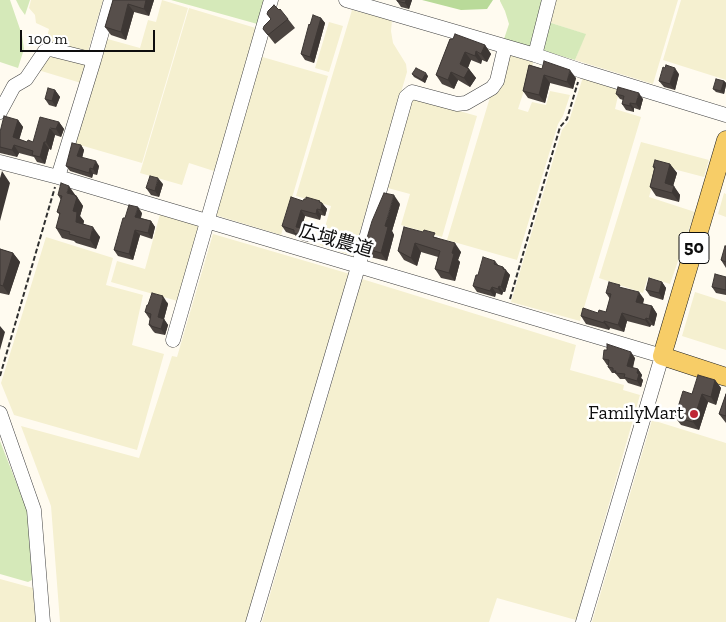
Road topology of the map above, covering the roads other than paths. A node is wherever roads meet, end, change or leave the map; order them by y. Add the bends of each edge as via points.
1 (111, 0) edge
2 (271, 0) edge
3 (346, 0) edge
4 (549, 0) edge
5 (505, 47) junction
6 (535, 55) junction
7 (94, 60) junction
8 (0, 112) edge
9 (726, 115) edge
10 (726, 140) edge
11 (0, 162) edge
12 (58, 178) junction
13 (207, 222) junction
14 (358, 267) junction
15 (173, 340) dead end
16 (662, 356) junction
17 (726, 377) edge
18 (0, 413) edge
19 (43, 622) edge
20 (253, 622) edge
21 (583, 622) edge

1 - 7 street
2 - 13 street
3 - 5 street
4 - 6 street
5 - 6 street
5 - 14 street via 492,88 466,103 457,104 412,92 406,97
6 - 9 street
7 - 8 street via 50,49 45,51 26,79 14,86
7 - 12 street
10 - 16 main road, 50
11 - 12 street, 広域農道
12 - 13 street, 広域農道
13 - 14 street, 広域農道
13 - 15 street
14 - 16 street, 広域農道
14 - 20 street
16 - 17 main road
16 - 21 street
18 - 19 street via 34,510

